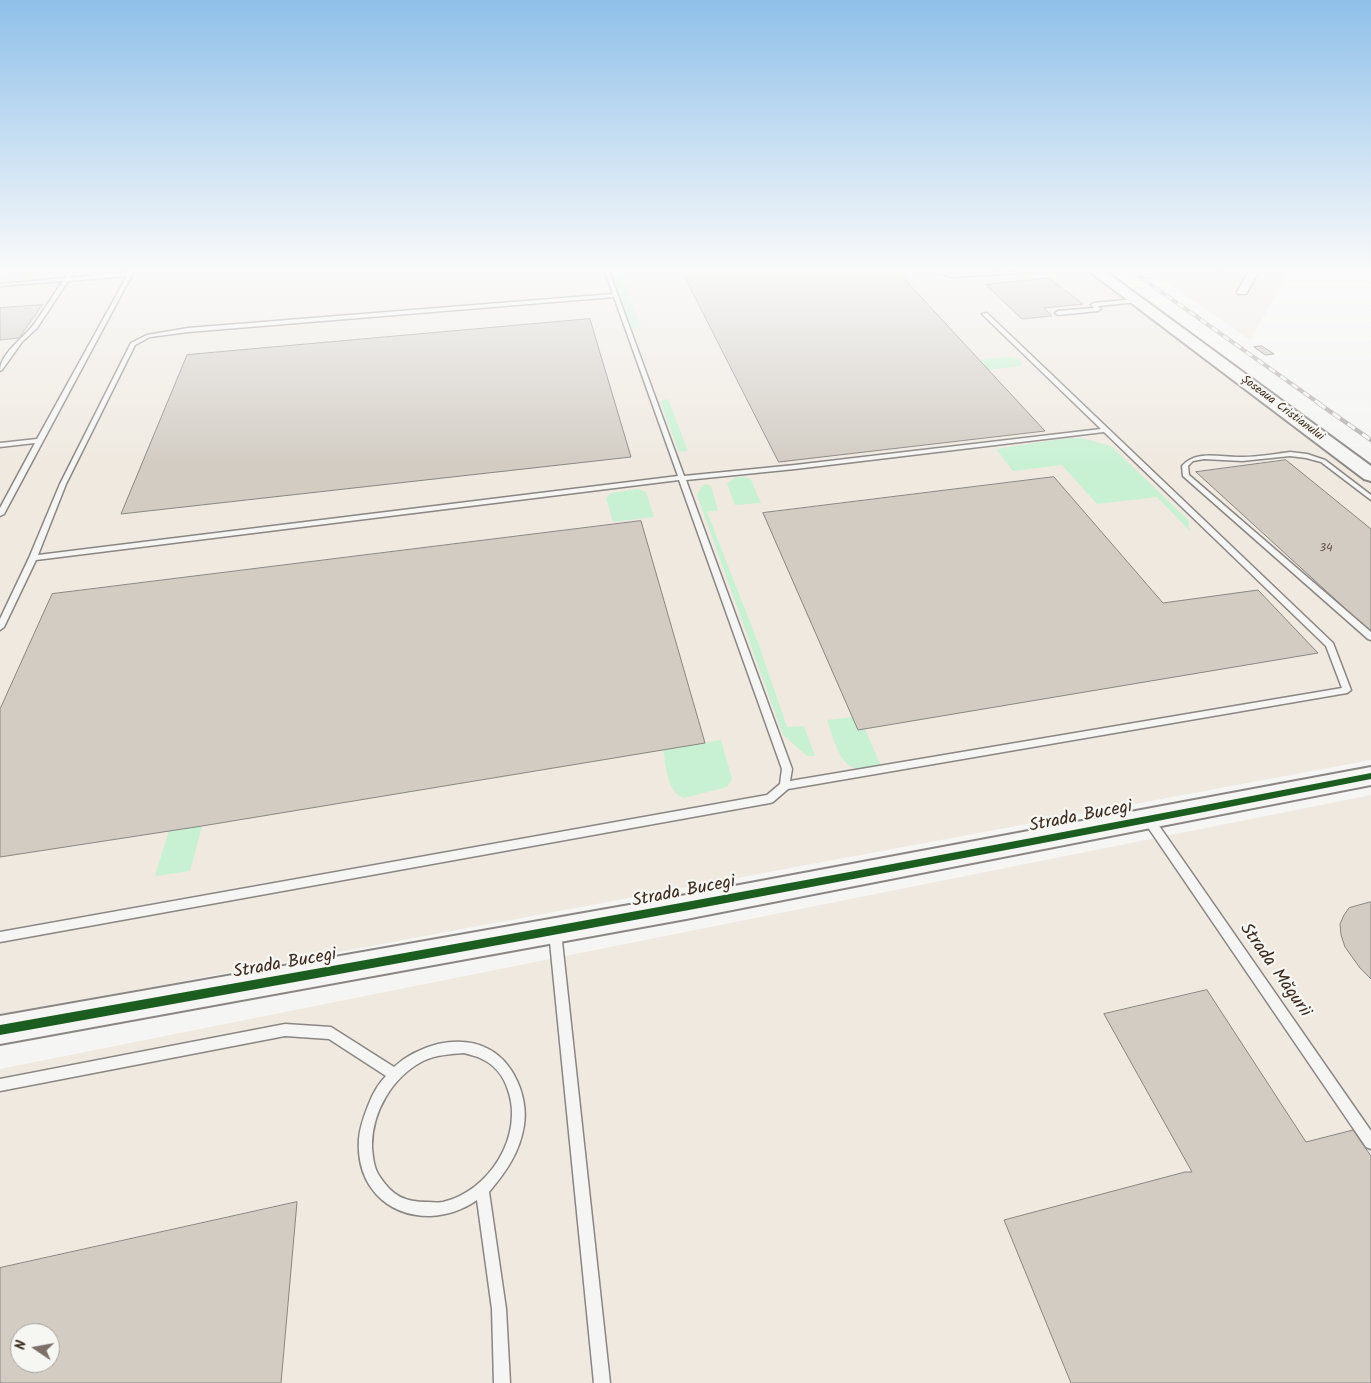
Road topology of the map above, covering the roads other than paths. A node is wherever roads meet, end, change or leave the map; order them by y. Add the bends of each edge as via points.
1 (25, 336) edge
2 (97, 336) edge
3 (152, 336) edge
4 (630, 336) edge
5 (1007, 336) edge
6 (1183, 336) edge
7 (1196, 336) edge
8 (0, 369) edge
9 (1106, 430) junction
10 (38, 442) junction
11 (0, 445) edge
12 (1371, 464) edge
13 (1371, 475) edge
14 (681, 478) junction
15 (1371, 498) edge
16 (0, 514) edge
17 (32, 558) junction
18 (0, 627) edge
19 (1371, 638) edge
20 (1371, 776) edge
21 (785, 786) junction
22 (1149, 820) junction
23 (555, 932) junction
24 (0, 937) edge
25 (0, 1030) edge
26 (395, 1075) junction
27 (0, 1084) edge
28 (1371, 1142) edge
29 (482, 1190) junction
30 (502, 1383) edge
31 (602, 1383) edge

1 - 8 lane
2 - 10 lane
3 - 17 lane via 133,344 63,484
4 - 14 lane
5 - 9 lane
6 - 13 main road, Șoseaua Cristianului
7 - 12 main road, Șoseaua Cristianului
9 - 14 lane
9 - 21 lane via 1330,645 1347,690
10 - 11 lane
10 - 16 lane
14 - 17 lane
14 - 21 lane via 787,769
15 - 19 lane via 1323,461 1307,456 1204,457 1191,460 1185,466 1186,476
17 - 18 lane
20 - 22 street, Strada Bucegi
21 - 24 lane via 770,799
22 - 23 street, Strada Bucegi
22 - 28 lane, Strada Măgurii
23 - 25 street, Strada Bucegi
23 - 31 lane
26 - 27 lane via 331,1033 285,1030
26 - 29 lane via 378,1096 368,1122 364,1149 371,1174 384,1194 405,1207 431,1211 457,1205
26 - 29 lane via 416,1058 441,1049 464,1047 487,1054 504,1068 516,1089 520,1114 515,1141 502,1168
29 - 30 lane via 499,1309

